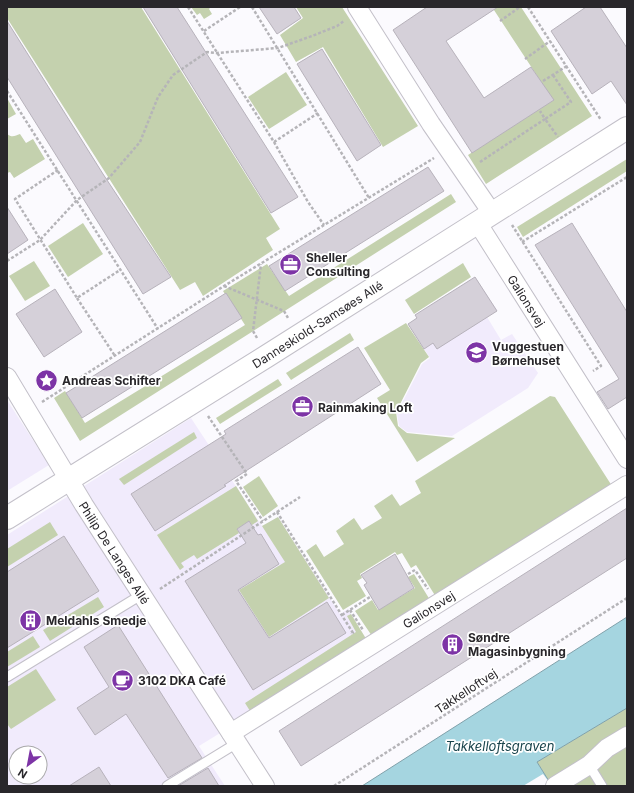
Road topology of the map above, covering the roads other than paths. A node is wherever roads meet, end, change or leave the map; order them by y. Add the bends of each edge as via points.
1 (362, 9) edge
2 (627, 128) edge
3 (485, 218) junction
4 (7, 377) edge
5 (627, 459) edge
6 (68, 479) junction
7 (627, 485) edge
8 (7, 518) edge
9 (143, 597) junction
10 (7, 677) edge
11 (627, 736) edge
12 (234, 738) junction
13 (589, 765) junction
14 (167, 786) edge
15 (265, 786) edge
16 (556, 786) edge
17 (602, 786) edge

1 - 3 street, Galionsvej via 464,172
2 - 3 street, Danneskiold-Samsøes Allé
3 - 5 street, Galionsvej via 577,381
3 - 6 street, Danneskiold-Samsøes Allé
4 - 6 street, Philip De Langes Allé
6 - 8 street, Danneskiold-Samsøes Allé
6 - 9 street, Philip De Langes Allé
7 - 12 street, Galionsvej via 437,604
9 - 10 lane
9 - 12 street, Philip De Langes Allé
11 - 13 street via 607,748
12 - 14 lane
12 - 15 street, Philip De Langes Allé
13 - 16 street
13 - 17 lane

